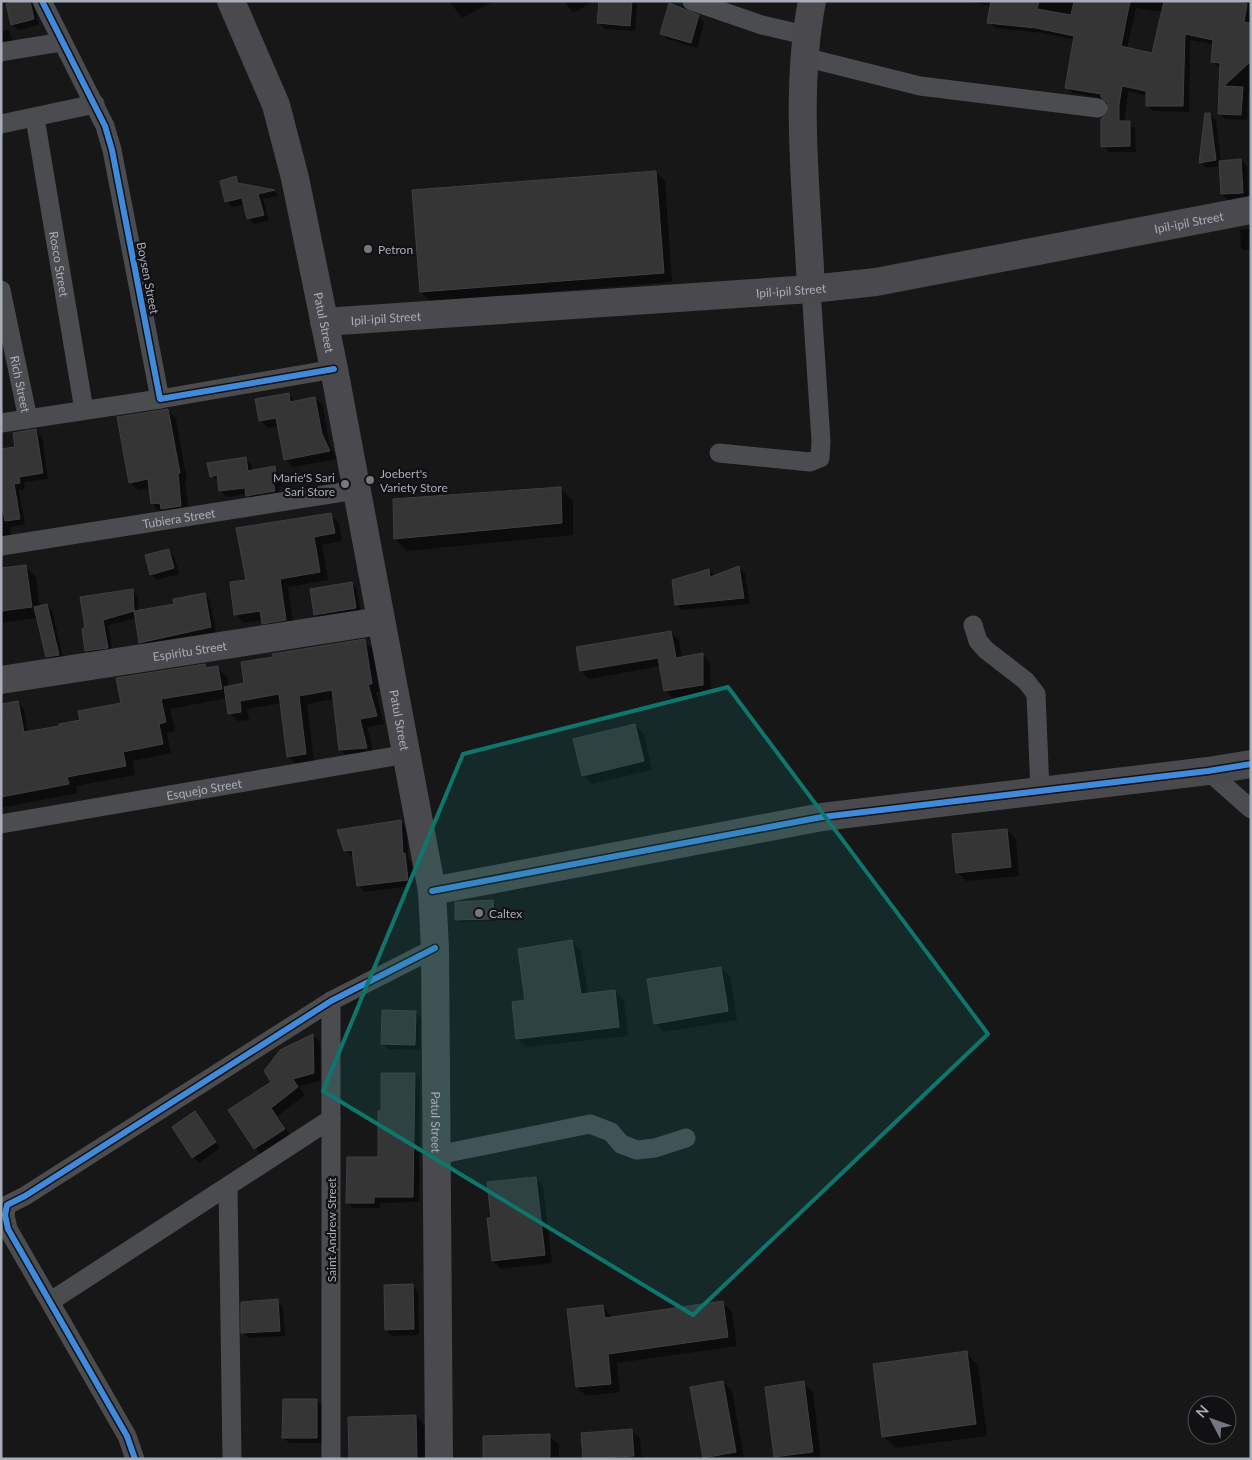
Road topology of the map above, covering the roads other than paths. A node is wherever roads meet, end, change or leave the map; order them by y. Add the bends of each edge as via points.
1 (42, 1) edge
2 (231, 1) edge
3 (692, 1) edge
4 (812, 1) edge
5 (62, 42) junction
6 (805, 46) junction
7 (1, 52) edge
8 (94, 104) junction
9 (1098, 108) dead end
10 (35, 118) junction
11 (1, 124) edge
12 (1251, 210) edge
13 (811, 288) junction
14 (1, 290) edge
15 (324, 322) junction
16 (334, 369) junction
17 (160, 399) junction
18 (84, 410) junction
19 (28, 419) junction
20 (1, 423) edge
21 (719, 453) dead end
22 (356, 490) junction
23 (1, 546) edge
24 (380, 621) junction
25 (972, 625) dead end
26 (1, 680) edge
27 (408, 754) junction
28 (1251, 764) edge
29 (1208, 771) junction
30 (1040, 791) junction
31 (1251, 809) edge
32 (1, 824) edge
33 (432, 891) junction
34 (435, 948) junction
35 (331, 1001) junction
36 (331, 1120) junction
37 (686, 1138) dead end
38 (437, 1155) junction
39 (228, 1186) junction
40 (51, 1301) junction
41 (135, 1459) edge
42 (232, 1459) edge
43 (331, 1459) edge
44 (439, 1459) edge

1 - 5 street, Boysen Street
2 - 15 main road, Patul Street via 276,105 295,178
3 - 6 street via 762,25
4 - 6 main road
5 - 7 street
5 - 8 street, Boysen Street
6 - 9 street via 920,86
6 - 13 main road via 804,118
8 - 10 street
8 - 17 street, Boysen Street via 112,150
10 - 11 street
10 - 18 street, Rosco Street
12 - 13 main road, Ipil-ipil Street via 876,282
13 - 15 main road, Ipil-ipil Street
13 - 21 street via 820,458 810,462
14 - 19 street, Rich Street
15 - 16 main road, Patul Street
16 - 17 street
16 - 22 main road, Patul Street
17 - 18 street
18 - 19 street
19 - 20 street
22 - 23 street, Tubiera Street
22 - 24 main road, Patul Street
24 - 26 main road, Espiritu Street
24 - 27 main road, Patul Street
25 - 30 street via 978,641 986,650 1026,681 1036,694
27 - 32 street, Esquejo Street
27 - 33 main road, Patul Street
28 - 29 main road
29 - 30 main road
29 - 31 street
30 - 33 main road via 822,817
33 - 34 main road, Patul Street
34 - 35 street
34 - 38 main road, Patul Street
35 - 36 street, Saint Andrew Street
35 - 40 street via 7,1205 8,1229
36 - 39 street
36 - 43 street, Saint Andrew Street
37 - 38 street via 637,1150 621,1144 611,1132 590,1124
38 - 44 main road, Patul Street
39 - 40 street
39 - 42 street
40 - 41 street via 128,1436

